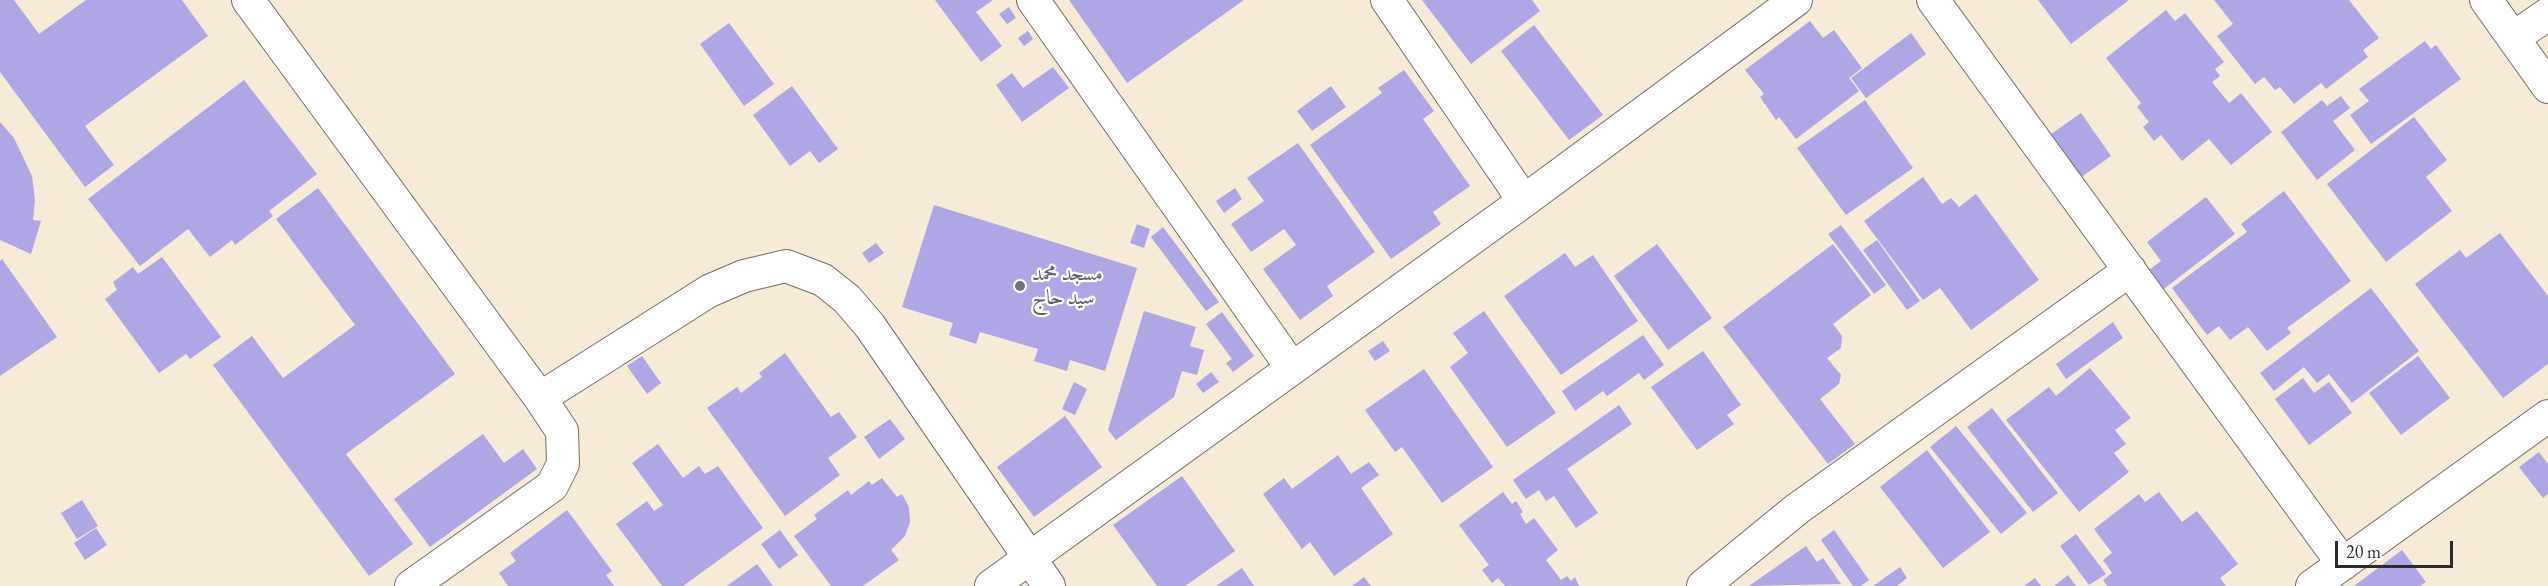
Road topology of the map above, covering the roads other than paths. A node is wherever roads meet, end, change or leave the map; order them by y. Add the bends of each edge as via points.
1 (248, 0) edge
2 (1033, 0) edge
3 (1388, 0) edge
4 (1796, 0) edge
5 (1933, 0) edge
6 (2486, 0) edge
7 (2548, 14) edge
8 (2513, 38) junction
9 (2548, 87) edge
10 (1524, 201) junction
11 (2130, 270) junction
12 (1292, 368) junction
13 (540, 398) junction
14 (2548, 416) edge
15 (1030, 559) junction
16 (2343, 564) junction
17 (411, 586) edge
18 (992, 586) edge
19 (1049, 586) edge
20 (1703, 586) edge
21 (2312, 586) edge

1 - 13 street
2 - 12 street
3 - 10 street
4 - 10 street
5 - 11 street
6 - 8 street
7 - 8 street
8 - 9 street
10 - 12 street
11 - 16 street
11 - 20 street via 1797,509
12 - 15 street
13 - 15 street via 709,291 744,276 786,266 823,280 847,299 870,326
13 - 17 street via 562,431 563,464 552,486
14 - 16 street
15 - 18 street
15 - 19 street
16 - 21 street

